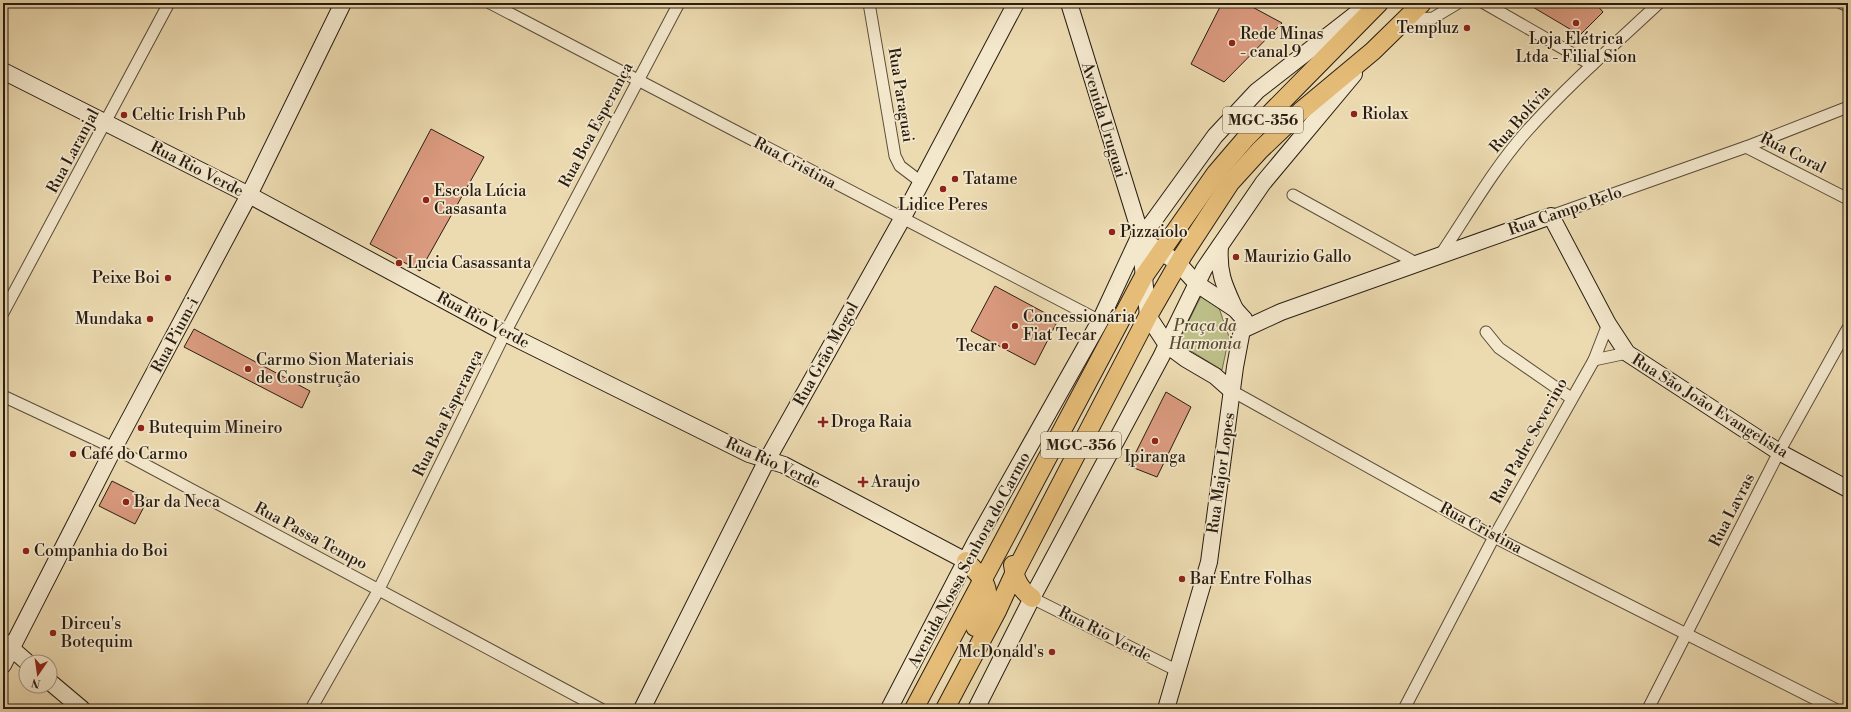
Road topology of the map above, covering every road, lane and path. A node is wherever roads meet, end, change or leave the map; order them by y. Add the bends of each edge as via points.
1 (169, 3) edge
2 (343, 3) edge
3 (490, 3) edge
4 (679, 3) edge
5 (869, 3) edge
6 (1069, 3) edge
7 (1370, 3) edge
8 (1380, 3) edge
9 (1422, 3) edge
10 (1458, 3) edge
11 (1484, 3) edge
12 (1659, 3) edge
13 (1841, 3) edge
14 (1013, 4) edge
15 (1848, 6) edge
16 (1404, 19) junction
17 (1373, 51) junction
18 (1592, 65) junction
19 (3, 71) edge
20 (637, 81) junction
21 (1848, 107) edge
22 (106, 123) junction
23 (1746, 147) junction
24 (921, 182) junction
25 (249, 195) junction
26 (1127, 195) junction
27 (1293, 195) dead end
28 (1848, 199) edge
29 (1160, 212) junction
30 (1550, 216) junction
31 (902, 219) junction
32 (1139, 237) junction
33 (1220, 245) junction
34 (1162, 252) junction
35 (1441, 254) junction
36 (1178, 263) junction
37 (1416, 263) junction
38 (1144, 276) junction
39 (1197, 284) junction
40 (3, 314) edge
41 (1148, 316) junction
42 (1240, 320) junction
43 (1100, 321) junction
44 (1608, 324) junction
45 (1848, 328) edge
46 (1486, 332) dead end
47 (505, 333) junction
48 (1167, 346) junction
49 (1627, 353) junction
50 (1594, 360) junction
51 (1235, 367) junction
52 (1215, 376) junction
53 (1232, 391) junction
54 (3, 396) edge
55 (1571, 398) junction
56 (114, 448) junction
57 (1780, 452) junction
58 (767, 460) junction
59 (1037, 477) junction
60 (1848, 489) edge
61 (1494, 536) junction
62 (966, 561) junction
63 (1014, 574) junction
64 (983, 577) junction
65 (378, 591) junction
66 (1032, 598) junction
67 (1687, 635) junction
68 (7, 645) edge
69 (18, 654) edge
70 (3, 665) edge
71 (1178, 671) junction
72 (964, 672) junction
73 (58, 689) edge
74 (82, 709) edge
75 (311, 709) edge
76 (600, 709) edge
77 (642, 709) edge
78 (889, 709) edge
79 (914, 709) edge
80 (945, 709) edge
81 (976, 709) edge
82 (1166, 709) edge
83 (1404, 709) edge
84 (1648, 709) edge
85 (1835, 709) edge

1 - 22 street, Rua Laranjal
2 - 25 street, Rua Pium-i
3 - 20 street, Rua Cristina
4 - 20 street, Rua Boa Esperança
5 - 24 street, Rua Paraguai via 895,156 900,166
6 - 26 street, Avenida Uruguai
7 - 29 street, Avenida Nossa Senhora do Carmo / MGC-356 via 1257,90 1215,136
8 - 34 main road, Avenida Nossa Senhora do Carmo / MGC-356 via 1246,138 1216,173
9 - 16 main road, MGC-356
10 - 16 street via 1433,18
11 - 18 street
12 - 18 street, Rua Bolívia
13 - 15 street
14 - 24 street, Rua Grão Mogol
16 - 17 main road, MGC-356
17 - 33 street, MGC-356 via 1263,183
17 - 36 main road, MGC-356 via 1301,111 1260,150 1230,184
18 - 35 street, Rua Bolívia via 1525,133 1489,181
19 - 22 street, Rua Rio Verde
20 - 31 street, Rua Cristina
20 - 47 street, Rua Boa Esperança
21 - 23 street, Rua Campo Belo
22 - 25 street, Rua Rio Verde
22 - 40 street, Rua Laranjal
23 - 28 street, Rua Coral
23 - 30 street, Rua Campo Belo
24 - 31 street, Rua Grão Mogol
25 - 47 street, Rua Rio Verde
25 - 56 street, Rua Pium-i
26 - 29 street via 1142,211 1148,214
26 - 32 street, Avenida Uruguai via 1139,229
27 - 37 street
29 - 32 street, Avenida Nossa Senhora do Carmo / MGC-356
30 - 35 street, Rua Campo Belo
30 - 44 street, Rua São João Evangelista
31 - 43 street, Rua Cristina
31 - 58 street, Rua Grão Mogol
32 - 34 street
32 - 38 street, Avenida Uruguai
32 - 43 street, Avenida Nossa Senhora do Carmo / MGC-356
33 - 39 street, MGC-356
33 - 42 street via 1219,263 1223,281
34 - 36 street
34 - 38 main road, Avenida Nossa Senhora do Carmo / MGC-356
35 - 37 street, Rua Campo Belo
36 - 39 street
36 - 41 main road, MGC-356
37 - 42 street, Rua Campo Belo via 1281,312
38 - 41 street, Avenida Uruguai
38 - 59 main road, Avenida Nossa Senhora do Carmo / MGC-356
39 - 42 street
39 - 48 street, MGC-356
41 - 48 street, Rua Cristina
41 - 63 main road, MGC-356
42 - 51 street, Rua Major Lopes
43 - 62 street, Avenida Nossa Senhora do Carmo / MGC-356
44 - 49 street, Rua São João Evangelista
44 - 50 street, Rua Padre Severino
45 - 57 street, Rua Lavras
46 - 55 street via 1500,348
47 - 58 street, Rua Rio Verde via 749,454
47 - 65 street, Rua Boa Esperança
48 - 52 street, Rua Cristina
48 - 66 street, MGC-356
49 - 50 street
49 - 57 street, Rua São João Evangelista
50 - 55 street, Rua Padre Severino
51 - 52 street via 1226,375
51 - 53 street, Rua Major Lopes
52 - 53 street, Rua Cristina
53 - 61 street, Rua Cristina
53 - 71 street, Rua Major Lopes via 1209,562
54 - 56 street, Rua Passa Tempo
55 - 61 street, Rua Padre Severino
56 - 65 street, Rua Passa Tempo
56 - 68 street, Rua Pium-i
57 - 60 street, Rua São João Evangelista
57 - 67 street, Rua Lavras
58 - 62 street, Rua Rio Verde via 784,465
58 - 77 street, Rua Grão Mogol
59 - 63 main road via 1032,506 1014,551
59 - 64 main road, Avenida Nossa Senhora do Carmo / MGC-356
61 - 67 street, Rua Cristina
61 - 83 street, Rua Padre Severino
62 - 64 main road
62 - 78 street, Avenida Nossa Senhora do Carmo / MGC-356
63 - 66 main road via 1024,592
63 - 72 main road, MGC-356
64 - 72 main road via 987,589 985,607 969,639
64 - 79 main road, Avenida Nossa Senhora do Carmo / MGC-356
65 - 75 street, Rua Boa Esperança
65 - 76 street, Rua Passa Tempo
66 - 71 street, Rua Rio Verde
66 - 81 street, MGC-356
67 - 84 street, Rua Lavras
67 - 85 street, Rua Cristina
68 - 69 street
68 - 70 street, Rua Pium-i
71 - 82 street, Rua Major Lopes
72 - 80 main road, MGC-356
73 - 74 street

